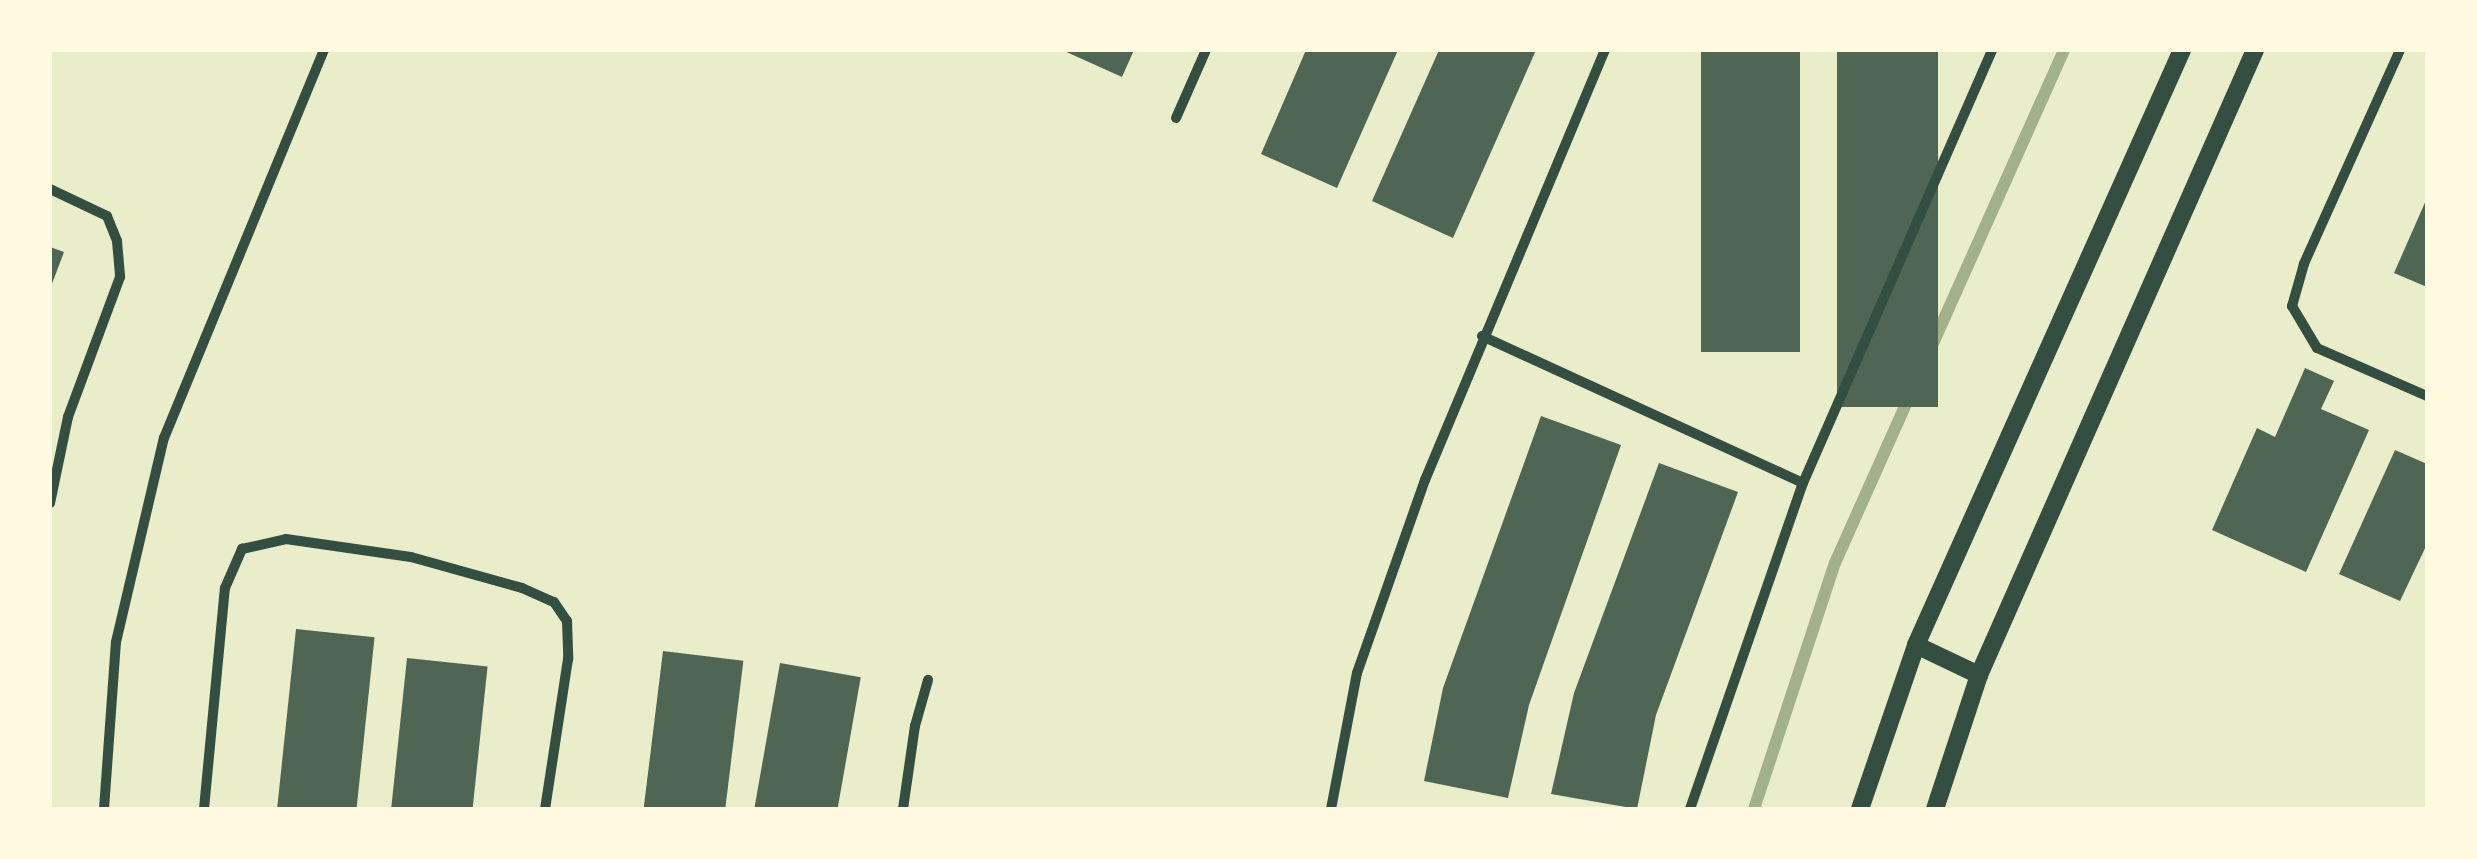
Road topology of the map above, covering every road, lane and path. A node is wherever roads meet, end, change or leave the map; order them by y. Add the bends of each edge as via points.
1 (324, 50) edge
2 (1206, 50) edge
3 (1605, 50) edge
4 (1992, 50) edge
5 (2182, 50) edge
6 (2255, 50) edge
7 (2400, 50) edge
8 (1176, 118) dead end
9 (50, 189) edge
10 (1482, 336) junction
11 (2427, 396) edge
12 (1803, 483) junction
13 (50, 503) edge
14 (1916, 645) junction
15 (1979, 675) junction
16 (928, 680) dead end
17 (104, 809) edge
18 (204, 809) edge
19 (545, 809) edge
20 (903, 809) edge
21 (1331, 809) edge
22 (1690, 809) edge
23 (1860, 809) edge
24 (1936, 809) edge

1 - 17 street via 164,438 116,642
2 - 8 street
3 - 10 street
4 - 12 street
5 - 14 street
6 - 15 street
7 - 11 street via 2304,264 2292,306 2318,348
9 - 13 street via 107,216 120,277 68,417
10 - 12 street
10 - 21 street via 1357,673
12 - 22 street
14 - 15 street
14 - 23 street
15 - 24 street
16 - 20 street
18 - 19 street via 225,588 242,549 286,540 411,558 554,602 567,621 568,660

